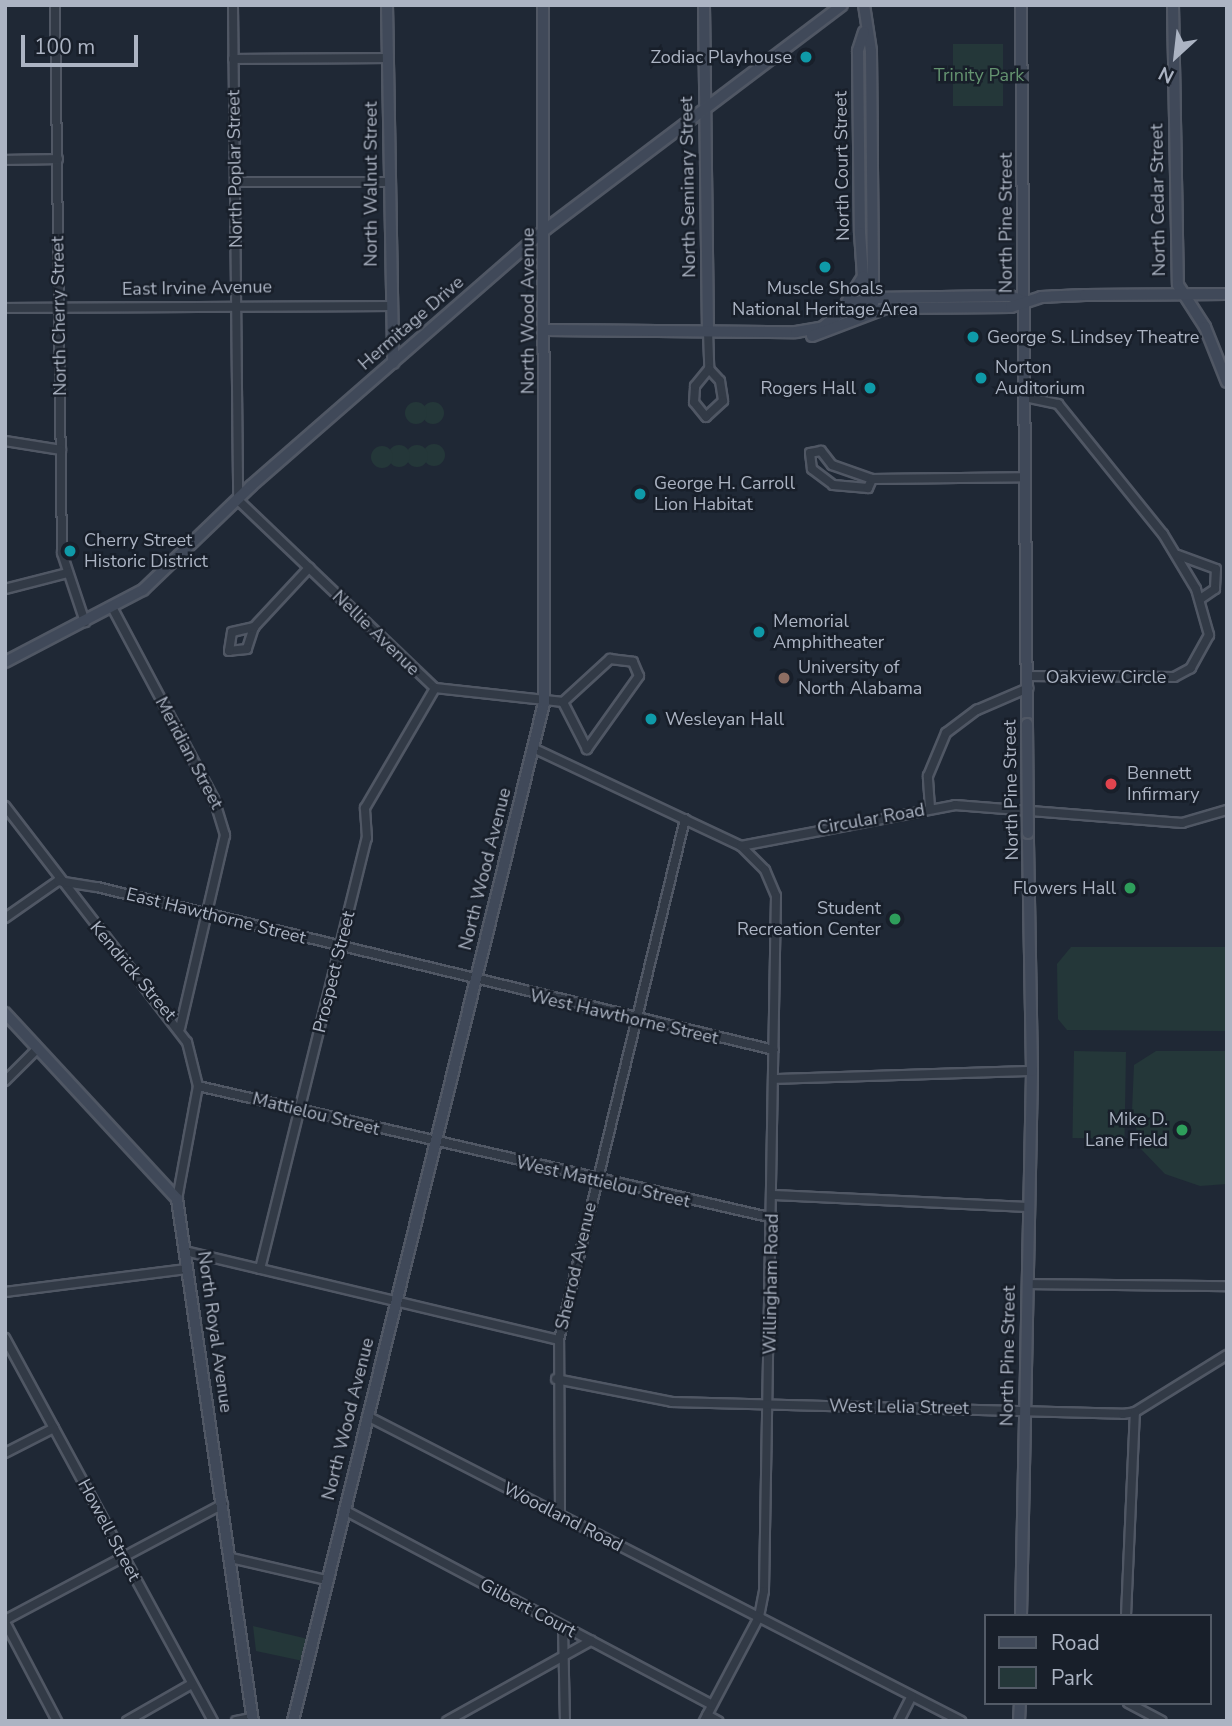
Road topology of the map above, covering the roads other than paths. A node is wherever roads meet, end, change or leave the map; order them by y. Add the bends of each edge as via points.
1 (55, 5) edge
2 (233, 5) edge
3 (387, 5) edge
4 (543, 5) edge
5 (704, 5) edge
6 (842, 5) edge
7 (864, 5) edge
8 (1021, 5) edge
9 (1174, 5) edge
10 (864, 32) junction
11 (388, 58) junction
12 (233, 59) junction
13 (705, 110) junction
14 (58, 159) junction
15 (5, 160) edge
16 (234, 182) junction
17 (389, 182) junction
18 (545, 229) junction
19 (860, 233) junction
20 (874, 233) junction
21 (863, 276) junction
22 (1182, 294) junction
23 (1227, 295) edge
24 (1024, 301) junction
25 (238, 304) junction
26 (873, 304) junction
27 (390, 306) junction
28 (5, 308) edge
29 (59, 308) junction
30 (842, 310) junction
31 (546, 330) junction
32 (708, 331) junction
33 (796, 332) junction
34 (393, 363) junction
35 (709, 369) junction
36 (1227, 382) edge
37 (1025, 397) junction
38 (5, 441) edge
39 (61, 450) junction
40 (1025, 477) junction
41 (872, 479) junction
42 (238, 500) junction
43 (1178, 555) junction
44 (309, 568) junction
45 (68, 573) junction
46 (5, 589) edge
47 (1200, 600) junction
48 (113, 609) junction
49 (85, 622) junction
50 (254, 627) dead end
51 (5, 662) edge
52 (1027, 682) junction
53 (435, 688) junction
54 (564, 702) junction
55 (544, 703) junction
56 (535, 749) junction
57 (5, 806) edge
58 (930, 808) junction
59 (1227, 810) edge
60 (685, 819) junction
61 (741, 846) junction
62 (58, 881) junction
63 (209, 914) junction
64 (5, 918) edge
65 (340, 946) junction
66 (475, 981) junction
67 (5, 1013) edge
68 (636, 1020) junction
69 (180, 1028) junction
70 (774, 1050) junction
71 (35, 1051) junction
72 (1032, 1071) junction
73 (774, 1079) junction
74 (5, 1081) edge
75 (198, 1086) junction
76 (300, 1110) junction
77 (434, 1143) junction
78 (596, 1180) junction
79 (773, 1195) junction
80 (177, 1199) junction
81 (1029, 1207) junction
82 (773, 1218) junction
83 (185, 1251) junction
84 (187, 1269) junction
85 (260, 1269) junction
86 (1027, 1284) junction
87 (1227, 1286) edge
88 (5, 1292) edge
89 (395, 1298) junction
90 (5, 1338) edge
91 (559, 1340) junction
92 (1227, 1355) edge
93 (556, 1379) junction
94 (769, 1405) junction
95 (1024, 1411) junction
96 (1135, 1412) junction
97 (367, 1416) junction
98 (54, 1428) junction
99 (5, 1453) edge
100 (223, 1504) junction
101 (344, 1510) junction
102 (560, 1516) junction
103 (124, 1557) junction
104 (231, 1558) junction
105 (326, 1580) junction
106 (1021, 1614) edge
107 (1126, 1614) edge
108 (759, 1617) junction
109 (5, 1621) edge
110 (563, 1627) junction
111 (590, 1641) junction
112 (563, 1659) junction
113 (190, 1685) junction
114 (912, 1696) junction
115 (712, 1705) junction
116 (1132, 1705) edge
117 (706, 1718) edge
118 (253, 1719) edge
119 (57, 1721) edge
120 (127, 1721) edge
121 (213, 1721) edge
122 (236, 1721) edge
123 (293, 1721) edge
124 (447, 1721) edge
125 (565, 1721) edge
126 (718, 1721) edge
127 (899, 1721) edge
128 (961, 1721) edge
129 (1161, 1721) edge

1 - 14 street, North Cherry Street
2 - 12 street, North Poplar Street
3 - 11 street, North Walnut Street
4 - 18 street, North Wood Avenue
5 - 13 street, North Seminary Street
6 - 13 street, Hermitage Drive
7 - 10 street, North Court Street
8 - 24 street, North Pine Street
9 - 22 street, North Cedar Street
10 - 19 street, North Court Street via 858,51
10 - 20 street, North Court Street via 871,51
11 - 12 street
11 - 17 street, North Walnut Street
12 - 16 street, North Poplar Street
13 - 18 street, Hermitage Drive
13 - 32 street, North Seminary Street
14 - 15 street
14 - 29 street, North Cherry Street
16 - 17 street
16 - 25 street, North Poplar Street
17 - 27 street, North Walnut Street
18 - 31 street, North Wood Avenue
18 - 34 street, Hermitage Drive
19 - 20 street
19 - 21 street, North Court Street
20 - 26 street, North Court Street
21 - 26 street, North Court Street
21 - 30 street
22 - 23 street
22 - 24 street
22 - 36 street, North Cedar Street via 1205,327
24 - 26 street via 1011,307
24 - 37 street, North Pine Street
25 - 27 street, East Irvine Avenue
25 - 29 street, East Irvine Avenue
25 - 42 street, North Poplar Street
26 - 30 street
26 - 33 street via 826,335
27 - 34 street, North Walnut Street
28 - 29 street, East Irvine Avenue
29 - 39 street, North Cherry Street
30 - 33 street via 823,327
31 - 32 street
31 - 55 street, North Wood Avenue
32 - 33 street
32 - 35 street, North Seminary Street
34 - 42 street, Hermitage Drive
35 - 35 street via 695,386 694,402 706,417 715,416 723,401 720,381
37 - 40 street, North Pine Street
37 - 43 street, Oakview Circle via 1058,404 1077,423
38 - 39 street
39 - 45 street, North Cherry Street
40 - 41 street
40 - 52 street, North Pine Street
41 - 41 street via 850,473 821,451 810,453 821,479 868,488
42 - 44 street, Nellie Avenue
42 - 48 street, Hermitage Drive via 164,572
43 - 47 street, Oakview Circle
43 - 47 street via 1216,569 1216,589
44 - 50 street
44 - 53 street, Nellie Avenue
45 - 46 street
45 - 49 street, North Cherry Street
47 - 52 street, Oakview Circle via 1209,635 1203,653 1174,677
48 - 49 street, Hermitage Drive
48 - 63 street, Meridian Street via 222,816 224,854
49 - 51 street, Hermitage Drive
52 - 58 street via 946,733 928,776
52 - 72 street, North Pine Street, bridge
53 - 55 street, Nellie Avenue
53 - 65 street, Prospect Street via 365,808 367,838
54 - 54 street via 587,749 639,671 626,659 601,662
54 - 55 street, Nellie Avenue
55 - 56 street, North Wood Avenue
56 - 60 street
56 - 66 street, North Wood Avenue
57 - 62 street, Kendrick Street
58 - 59 street, Circular Road via 993,803 1182,823
58 - 61 street, Circular Road
60 - 61 street
60 - 68 street, Sherrod Avenue
61 - 70 street, Willingham Road via 765,870 776,896
62 - 63 street, East Hawthorne Street
62 - 64 street
62 - 69 street, Kendrick Street
63 - 65 street, East Hawthorne Street
63 - 69 street, Meridian Street
65 - 66 street, East Hawthorne Street
65 - 76 street, Prospect Street
66 - 68 street, West Hawthorne Street
66 - 77 street, North Wood Avenue
67 - 71 street
68 - 70 street, West Hawthorne Street
68 - 78 street, Sherrod Avenue
69 - 75 street, Kendrick Street
70 - 73 street, Willingham Road
71 - 74 street
71 - 80 street
72 - 73 street
72 - 81 street, North Pine Street
73 - 79 street, Willingham Road
75 - 76 street, Mattielou Street
75 - 80 street, Kendrick Street
76 - 77 street, Mattielou Street
76 - 85 street, Prospect Street
77 - 78 street, West Mattielou Street
77 - 89 street, North Wood Avenue
78 - 82 street, West Mattielou Street
78 - 91 street, Sherrod Avenue
79 - 81 street
79 - 82 street, Willingham Road
80 - 83 street, North Royal Avenue
81 - 86 street, North Pine Street
82 - 94 street, Willingham Road
83 - 84 street, North Royal Avenue
83 - 85 street
84 - 88 street
84 - 100 street, North Royal Avenue
85 - 89 street
86 - 87 street
86 - 95 street, North Pine Street
89 - 91 street
89 - 97 street, North Wood Avenue
90 - 98 street, Howell Street
91 - 93 street, Sherrod Avenue
92 - 96 street
93 - 94 street, West Lelia Street via 672,1402
93 - 102 street, Sherrod Avenue
94 - 95 street, West Lelia Street
94 - 108 street, Willingham Road
95 - 96 street, West Lelia Street
95 - 106 street, North Pine Street
96 - 107 street
97 - 101 street, North Wood Avenue
97 - 102 street, Woodland Road
98 - 99 street
98 - 103 street, Howell Street
100 - 103 street
100 - 104 street, North Royal Avenue
101 - 105 street, North Wood Avenue
101 - 110 street, Gilbert Court
102 - 108 street, Woodland Road
103 - 109 street
103 - 113 street, Howell Street
104 - 105 street
104 - 118 street, North Royal Avenue
105 - 123 street, North Wood Avenue
108 - 114 street, Woodland Road
108 - 115 street, Willingham Road
109 - 119 street
110 - 111 street, Gilbert Court
110 - 112 street
111 - 112 street
111 - 115 street, Gilbert Court
112 - 124 street
112 - 125 street
113 - 120 street
113 - 121 street, Howell Street
114 - 127 street
114 - 128 street, Woodland Road
115 - 117 street, Willingham Road
116 - 129 street
117 - 126 street
118 - 122 street

